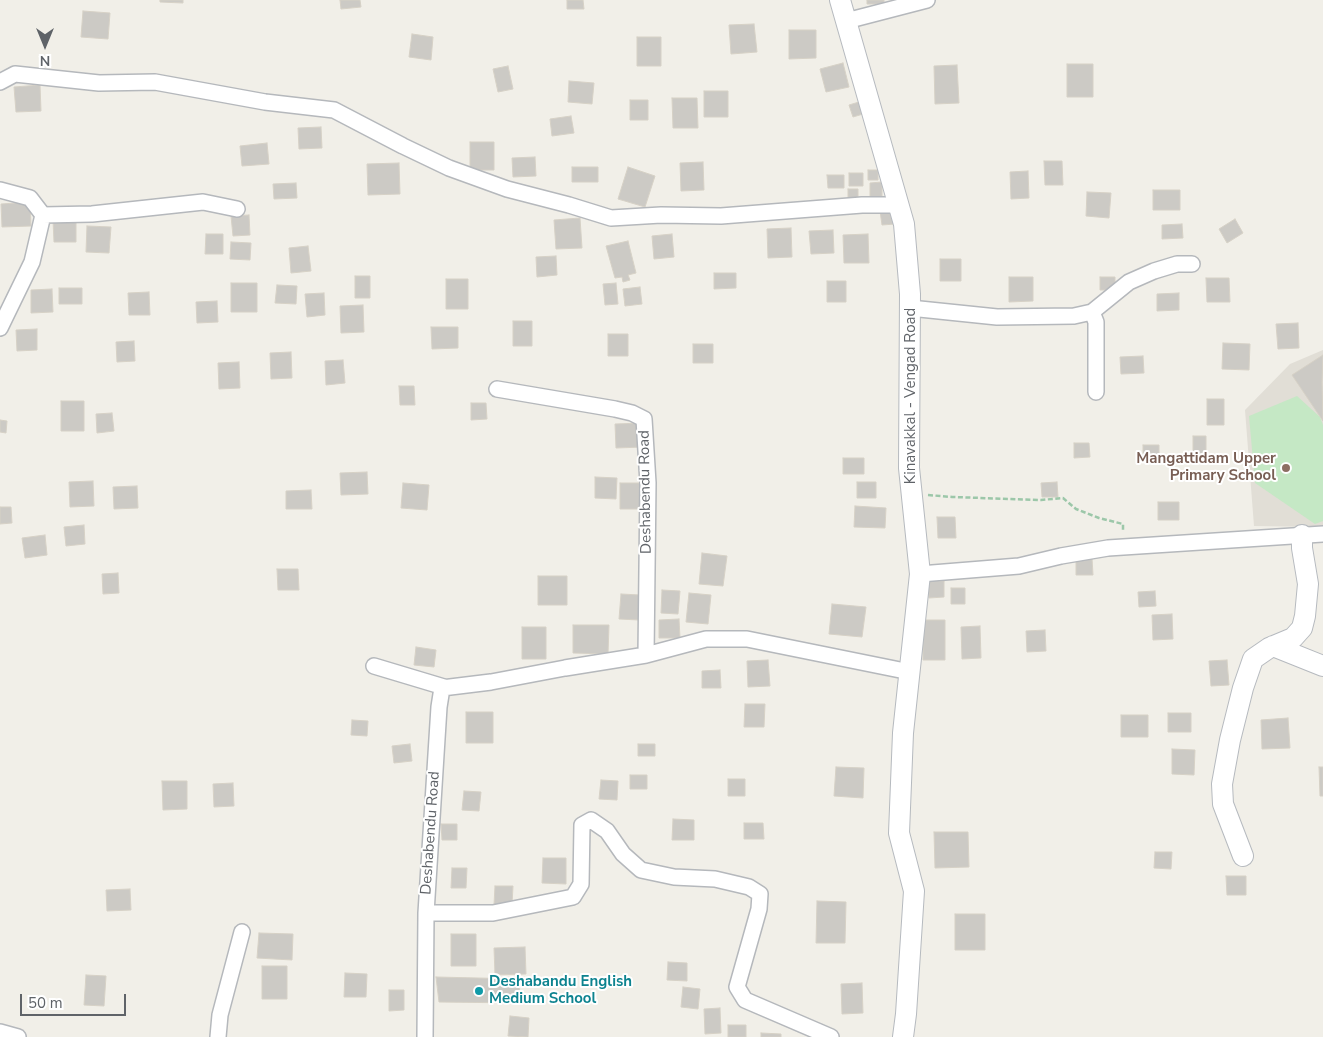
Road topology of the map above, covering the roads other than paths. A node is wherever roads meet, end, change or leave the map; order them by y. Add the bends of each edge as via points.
1 (840, 0) edge
2 (926, 0) edge
3 (846, 21) junction
4 (0, 82) edge
5 (0, 190) edge
6 (898, 205) junction
7 (237, 209) dead end
8 (43, 216) junction
9 (1192, 264) dead end
10 (910, 308) junction
11 (1092, 312) junction
12 (0, 328) edge
13 (497, 389) dead end
14 (1096, 392) dead end
15 (1323, 534) edge
16 (1302, 535) junction
17 (920, 574) junction
18 (1274, 646) junction
19 (646, 655) junction
20 (374, 666) dead end
21 (1323, 666) edge
22 (910, 672) junction
23 (444, 687) junction
24 (1243, 856) dead end
25 (426, 913) junction
26 (242, 932) dead end
27 (0, 1032) edge
28 (18, 1037) edge
29 (218, 1037) edge
30 (425, 1037) edge
31 (832, 1037) edge
32 (903, 1037) edge

1 - 3 main road, Kinavakkal - Vengad Road
2 - 3 street
3 - 6 main road, Kinavakkal - Vengad Road
4 - 6 street via 15,74 99,83 155,82 265,102 334,110 449,168 507,189 611,218 721,216
5 - 8 street via 30,198
6 - 10 main road, Kinavakkal - Vengad Road via 904,224
7 - 8 street via 203,202
8 - 12 street via 32,262
9 - 11 street via 1178,264 1129,282
10 - 11 street via 997,317 1074,316
10 - 17 main road, Kinavakkal - Vengad Road via 909,468
11 - 14 street via 1096,322
13 - 19 street, Deshabendu Road via 615,409 644,419 648,483
15 - 16 street
16 - 17 street via 1125,547 1019,566
16 - 18 main road via 1308,584 1302,628 1293,638
17 - 22 main road, Kinavakkal - Vengad Road
18 - 21 main road
18 - 24 main road via 1253,659 1230,740 1222,784 1223,804
19 - 22 street via 706,639 747,639
19 - 23 street
20 - 23 street
22 - 32 main road, Kinavakkal - Vengad Road via 903,733 899,833 914,891
23 - 25 street, Deshabendu Road via 440,699
25 - 30 street
25 - 31 street, Deshabendu Road via 492,913 573,897 581,884 582,825 591,820 608,831 623,854 641,870 674,877 715,879 749,887 760,894 759,909 737,987 745,1000
26 - 29 street via 220,1015
27 - 28 street

